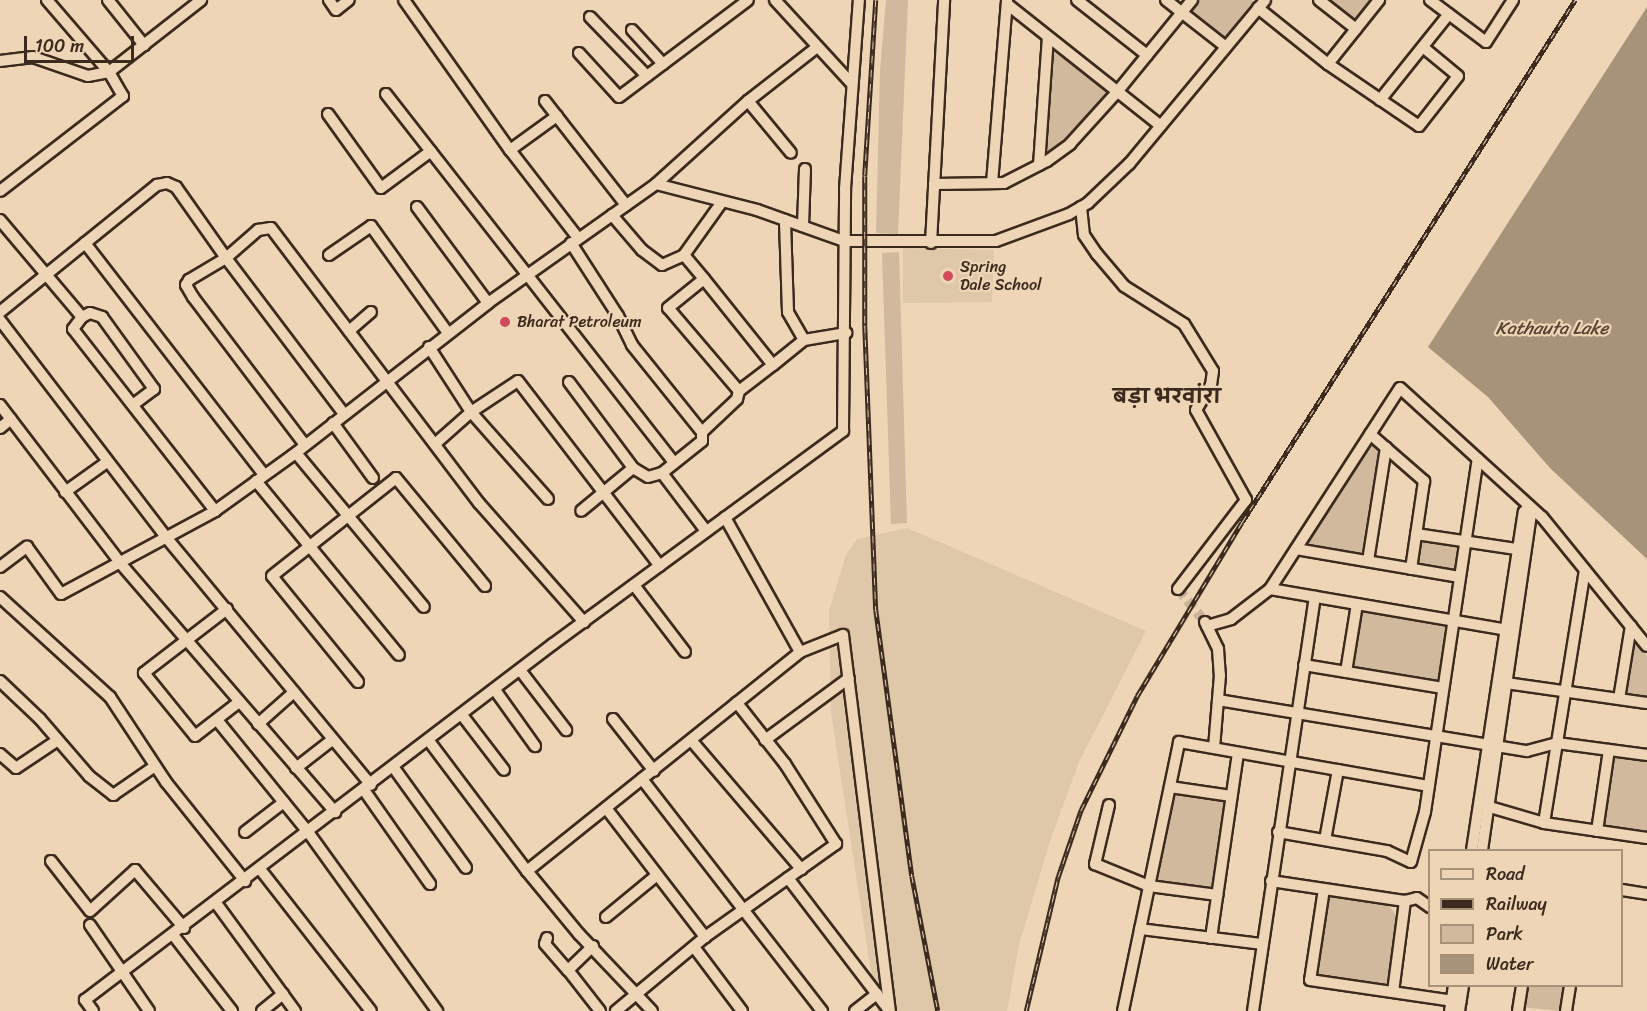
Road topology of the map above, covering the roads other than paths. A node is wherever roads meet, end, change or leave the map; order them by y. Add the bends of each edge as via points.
1 (47, 0) edge
2 (108, 0) edge
3 (201, 0) edge
4 (329, 0) edge
5 (349, 0) edge
6 (404, 0) edge
7 (748, 0) edge
8 (775, 0) edge
9 (858, 0) edge
10 (944, 0) edge
11 (1077, 0) edge
12 (1166, 0) edge
13 (1192, 0) edge
14 (1319, 0) edge
15 (1379, 0) edge
16 (1430, 0) edge
17 (1007, 2) edge
18 (1508, 2) edge
19 (1262, 4) edge
20 (1182, 13) junction
21 (1449, 14) junction
22 (590, 17) dead end
23 (1356, 29) junction
24 (632, 30) dead end
25 (1047, 36) junction
26 (144, 45) junction
27 (817, 47) junction
28 (1226, 47) junction
29 (1423, 47) junction
30 (579, 53) dead end
31 (1147, 55) junction
32 (0, 61) edge
33 (663, 64) junction
34 (1328, 64) junction
35 (109, 72) junction
36 (647, 76) junction
37 (852, 84) junction
38 (1118, 92) junction
39 (386, 94) dead end
40 (748, 100) junction
41 (1380, 100) junction
42 (545, 101) dead end
43 (328, 114) dead end
44 (557, 116) junction
45 (1161, 126) junction
46 (431, 150) junction
47 (510, 150) junction
48 (791, 153) dead end
49 (1039, 165) junction
50 (805, 169) dead end
51 (992, 183) junction
52 (656, 184) junction
53 (934, 184) junction
54 (0, 191) edge
55 (722, 202) junction
56 (626, 205) junction
57 (417, 207) dead end
58 (1081, 207) junction
59 (612, 215) junction
60 (0, 220) edge
61 (785, 220) junction
62 (803, 226) junction
63 (575, 241) junction
64 (844, 241) junction
65 (85, 243) junction
66 (931, 243) junction
67 (329, 255) dead end
68 (684, 255) junction
69 (226, 258) junction
70 (529, 273) junction
71 (47, 274) junction
72 (704, 279) junction
73 (488, 303) junction
74 (0, 312) edge
75 (371, 312) dead end
76 (82, 317) junction
77 (0, 320) edge
78 (350, 331) junction
79 (448, 333) junction
80 (846, 333) junction
81 (804, 340) junction
82 (429, 347) junction
83 (773, 365) junction
84 (386, 379) junction
85 (569, 382) dead end
86 (739, 391) junction
87 (134, 404) junction
88 (0, 405) edge
89 (471, 412) junction
90 (344, 414) junction
91 (11, 419) junction
92 (333, 423) junction
93 (0, 428) edge
94 (702, 432) junction
95 (1370, 434) junction
96 (435, 444) junction
97 (305, 445) junction
98 (1386, 447) junction
99 (296, 453) junction
100 (1478, 459) junction
101 (107, 462) junction
102 (674, 462) junction
103 (633, 468) junction
104 (662, 473) junction
105 (260, 478) junction
106 (373, 478) dead end
107 (65, 492) junction
108 (603, 492) junction
109 (548, 499) dead end
110 (1529, 506) junction
111 (214, 510) junction
112 (581, 511) dead end
113 (345, 516) junction
114 (725, 517) junction
115 (706, 531) junction
116 (1416, 534) junction
117 (168, 537) junction
118 (1466, 541) junction
119 (308, 546) junction
120 (1296, 549) junction
121 (1522, 550) junction
122 (1368, 561) junction
123 (121, 564) junction
124 (660, 566) junction
125 (0, 567) edge
126 (1411, 569) junction
127 (1585, 570) junction
128 (1460, 577) junction
129 (634, 585) junction
130 (485, 586) dead end
131 (1178, 589) dead end
132 (1270, 589) junction
133 (0, 597) edge
134 (1315, 597) junction
135 (1357, 604) junction
136 (424, 607) dead end
137 (227, 609) junction
138 (1454, 621) junction
139 (584, 622) junction
140 (1631, 626) junction
141 (1510, 630) junction
142 (186, 639) junction
143 (1647, 646) edge
144 (685, 651) dead end
145 (800, 652) junction
146 (399, 655) dead end
147 (1304, 665) junction
148 (520, 670) junction
149 (1346, 672) junction
150 (849, 678) junction
151 (0, 681) edge
152 (358, 682) dead end
153 (1506, 683) junction
154 (1443, 688) junction
155 (495, 690) junction
156 (1566, 691) junction
157 (294, 692) junction
158 (1619, 699) junction
159 (1218, 700) junction
160 (239, 702) junction
161 (737, 703) junction
162 (1647, 703) edge
163 (1297, 713) junction
164 (462, 715) junction
165 (613, 719) dead end
166 (217, 720) junction
167 (258, 724) junction
168 (566, 730) dead end
169 (1435, 736) junction
170 (58, 740) junction
171 (691, 740) junction
172 (765, 740) junction
173 (332, 741) junction
174 (429, 741) junction
175 (1557, 743) junction
176 (535, 746) dead end
177 (1493, 746) junction
178 (1214, 748) junction
179 (1609, 750) junction
180 (1238, 753) junction
181 (0, 754) edge
182 (1647, 755) edge
183 (1289, 762) junction
184 (155, 766) junction
185 (296, 768) junction
186 (394, 768) junction
187 (504, 770) dead end
188 (1338, 770) junction
189 (654, 771) junction
190 (642, 779) junction
191 (1429, 786) junction
192 (368, 787) junction
193 (1170, 787) junction
194 (1232, 796) junction
195 (284, 802) junction
196 (1109, 805) dead end
197 (1484, 805) junction
198 (606, 808) junction
199 (335, 812) junction
200 (1544, 823) junction
201 (1597, 831) junction
202 (245, 832) dead end
203 (308, 832) junction
204 (1278, 832) junction
205 (1647, 838) edge
206 (1325, 840) junction
207 (1472, 849) edge
208 (1482, 849) edge
209 (51, 861) dead end
210 (466, 868) dead end
211 (260, 869) junction
212 (801, 869) junction
213 (527, 871) junction
214 (657, 874) junction
215 (788, 878) junction
216 (245, 881) junction
217 (1271, 881) junction
218 (430, 884) dead end
219 (1149, 886) junction
220 (1324, 889) junction
221 (1623, 890) edge
222 (1647, 894) edge
223 (1217, 895) junction
224 (1405, 901) junction
225 (216, 903) junction
226 (1428, 906) edge
227 (744, 910) junction
228 (606, 917) dead end
229 (90, 925) dead end
230 (184, 928) junction
231 (1140, 929) junction
232 (174, 936) junction
233 (705, 937) junction
234 (547, 938) dead end
235 (1211, 938) junction
236 (1262, 944) junction
237 (593, 946) junction
238 (694, 947) junction
239 (568, 970) junction
240 (124, 972) junction
241 (1454, 987) edge
242 (1463, 987) edge
243 (1522, 987) edge
244 (1570, 987) edge
245 (1393, 992) junction
246 (639, 993) junction
247 (283, 994) junction
248 (877, 994) junction
249 (1455, 1006) edge
250 (93, 1011) edge
251 (149, 1011) edge
252 (232, 1011) edge
253 (262, 1011) edge
254 (295, 1011) edge
255 (371, 1011) edge
256 (436, 1011) edge
257 (600, 1011) edge
258 (616, 1011) edge
259 (652, 1011) edge
260 (742, 1011) edge
261 (822, 1011) edge
262 (855, 1011) edge
263 (890, 1011) edge
264 (1123, 1011) edge
265 (1253, 1011) edge
266 (1518, 1011) edge
267 (1566, 1011) edge

1 - 35 street
2 - 26 street
3 - 26 street
4 - 5 street via 336,10
6 - 47 street
7 - 33 street
8 - 27 street
9 - 37 street
10 - 53 street
11 - 31 street
12 - 20 street
13 - 20 street
14 - 23 street
15 - 23 street
16 - 21 street
17 - 25 street
17 - 51 street
18 - 21 street via 1486,42
19 - 28 street
19 - 34 street
20 - 28 street
20 - 31 street
21 - 29 street
22 - 36 street
23 - 34 street
24 - 33 street
25 - 38 street
25 - 49 street
26 - 35 street
27 - 37 street
27 - 40 street
28 - 45 street
29 - 41 street
29 - 41 street via 1458,76 1419,126
30 - 36 street via 619,97
31 - 38 street
32 - 35 street via 33,57 88,76
33 - 36 street
34 - 41 street
35 - 54 street via 123,96
37 - 64 street
38 - 45 street
38 - 49 street via 1070,144
39 - 46 street
40 - 48 street
40 - 52 street
42 - 44 street
43 - 46 street via 381,188
44 - 47 street
44 - 56 street
45 - 58 street via 1109,185
46 - 70 street
47 - 63 street
49 - 51 street via 1004,183
50 - 62 street
51 - 53 street
52 - 55 street
52 - 56 street
53 - 66 street
55 - 61 street
55 - 68 street
56 - 59 street
57 - 73 street
58 - 66 street via 1032,230 996,241
58 - 131 street via 1084,235 1097,254 1124,285 1184,324 1213,371 1212,385 1196,410 1246,501
59 - 63 street
59 - 68 street via 642,250 662,266
60 - 71 street
61 - 62 street
61 - 81 street via 788,312
62 - 64 street
63 - 70 street
63 - 94 street via 632,345
64 - 66 street
64 - 80 street
65 - 69 street via 157,185 167,183 176,187
65 - 71 street
65 - 105 street
67 - 79 street via 371,226
68 - 72 street
69 - 78 street via 258,230 271,228
69 - 90 street
69 - 97 street via 186,285
70 - 73 street
70 - 102 street
71 - 74 street
71 - 76 street
72 - 83 street
72 - 86 street via 668,308
73 - 79 street
75 - 78 street
76 - 87 street via 73,330
76 - 87 street via 97,313 102,317 154,389
77 - 101 street
78 - 84 street
79 - 82 street
80 - 81 street
80 - 114 street via 843,431
81 - 83 street
82 - 84 street
82 - 89 street
83 - 86 street
84 - 90 street
84 - 96 street
85 - 103 street
86 - 94 street via 737,399
87 - 111 street
88 - 91 street
89 - 96 street
89 - 108 street via 518,381
89 - 109 street
90 - 92 street
91 - 93 street
91 - 107 street
92 - 97 street
92 - 106 street
94 - 102 street via 702,441
95 - 98 street
95 - 100 street via 1400,388
95 - 120 street
96 - 139 street via 479,503
97 - 99 street
98 - 116 street via 1424,481
98 - 122 street
99 - 105 street
99 - 113 street
100 - 110 street
100 - 118 street
101 - 107 street
101 - 117 street
102 - 104 street
103 - 104 street via 648,477
103 - 108 street
104 - 115 street
105 - 111 street
105 - 119 street
107 - 123 street
108 - 112 street
108 - 124 street
110 - 121 street via 1524,512
110 - 127 street
111 - 117 street
113 - 119 street
113 - 130 street via 396,478
113 - 136 street
114 - 115 street
114 - 145 street
115 - 124 street
116 - 118 street
116 - 126 street
117 - 123 street
117 - 137 street
118 - 121 street
118 - 128 street
119 - 146 street
119 - 152 street via 272,576
120 - 122 street
120 - 132 street
121 - 141 street
122 - 126 street
123 - 125 street via 61,594 27,547
123 - 142 street
124 - 129 street
126 - 128 street
127 - 140 street
127 - 156 street
128 - 138 street
129 - 139 street
129 - 144 street
132 - 134 street
132 - 159 street via 1231,619 1206,624 1218,649
133 - 184 street via 110,697
134 - 135 street
134 - 147 street
135 - 138 street
135 - 149 street
137 - 142 street
137 - 157 street
138 - 141 street
138 - 154 street
139 - 148 street
140 - 143 street
140 - 158 street
141 - 153 street
141 - 177 street
142 - 160 street
142 - 166 street via 144,673 191,734 195,736
145 - 150 street via 843,635
145 - 161 street
147 - 149 street
147 - 163 street
148 - 155 street
148 - 168 street
149 - 154 street
150 - 172 street
150 - 263 street
151 - 170 street
153 - 156 street
153 - 177 street
154 - 169 street
155 - 164 street
155 - 176 street
156 - 158 street
156 - 175 street
157 - 167 street
157 - 173 street
158 - 162 street
159 - 163 street
159 - 178 street
160 - 166 street
160 - 167 street
161 - 171 street
161 - 172 street
163 - 169 street
163 - 183 street
164 - 174 street
164 - 187 street
165 - 189 street
166 - 195 street
167 - 185 street
169 - 177 street
169 - 191 street
170 - 181 street via 16,768
170 - 184 street via 89,776 113,795
171 - 189 street
171 - 212 street
172 - 212 street via 836,844
173 - 185 street
173 - 192 street
174 - 186 street
174 - 213 street
175 - 177 street via 1527,751
175 - 179 street
175 - 200 street
177 - 197 street
178 - 180 street
178 - 193 street via 1179,742
179 - 182 street
179 - 201 street
180 - 183 street
180 - 194 street
183 - 188 street
183 - 204 street
184 - 216 street
185 - 199 street
186 - 192 street
186 - 210 street
188 - 191 street
188 - 206 street
189 - 190 street
190 - 198 street
190 - 227 street
191 - 206 street via 1411,862 1387,851
192 - 199 street
192 - 218 street
193 - 194 street
193 - 219 street
194 - 223 street
195 - 202 street
195 - 203 street
196 - 219 street via 1095,864
197 - 200 street
197 - 207 street
197 - 208 street
198 - 213 street
198 - 214 street
199 - 203 street
200 - 201 street
201 - 205 street
203 - 211 street
203 - 256 street
204 - 206 street
204 - 217 street
209 - 230 street via 90,911 135,870
211 - 216 street
211 - 255 street
212 - 215 street
213 - 237 street
214 - 228 street
214 - 233 street
215 - 227 street
215 - 248 street
216 - 225 street
217 - 220 street
217 - 236 street
219 - 223 street
219 - 231 street
220 - 224 street
220 - 245 street via 1310,980
221 - 222 street
223 - 235 street
224 - 226 street via 1417,898
224 - 245 street
225 - 230 street
225 - 247 street
227 - 233 street
227 - 261 street
229 - 240 street
230 - 232 street
231 - 235 street
231 - 264 street
232 - 240 street
232 - 252 street
233 - 238 street
234 - 239 street via 544,944
235 - 236 street
236 - 265 street
237 - 239 street
237 - 246 street
238 - 246 street
238 - 260 street
239 - 257 street
240 - 250 street via 85,1000
240 - 251 street
241 - 249 street
242 - 249 street
243 - 266 street
244 - 267 street
245 - 249 street
246 - 258 street
246 - 259 street
247 - 253 street
247 - 254 street
248 - 262 street
248 - 263 street

